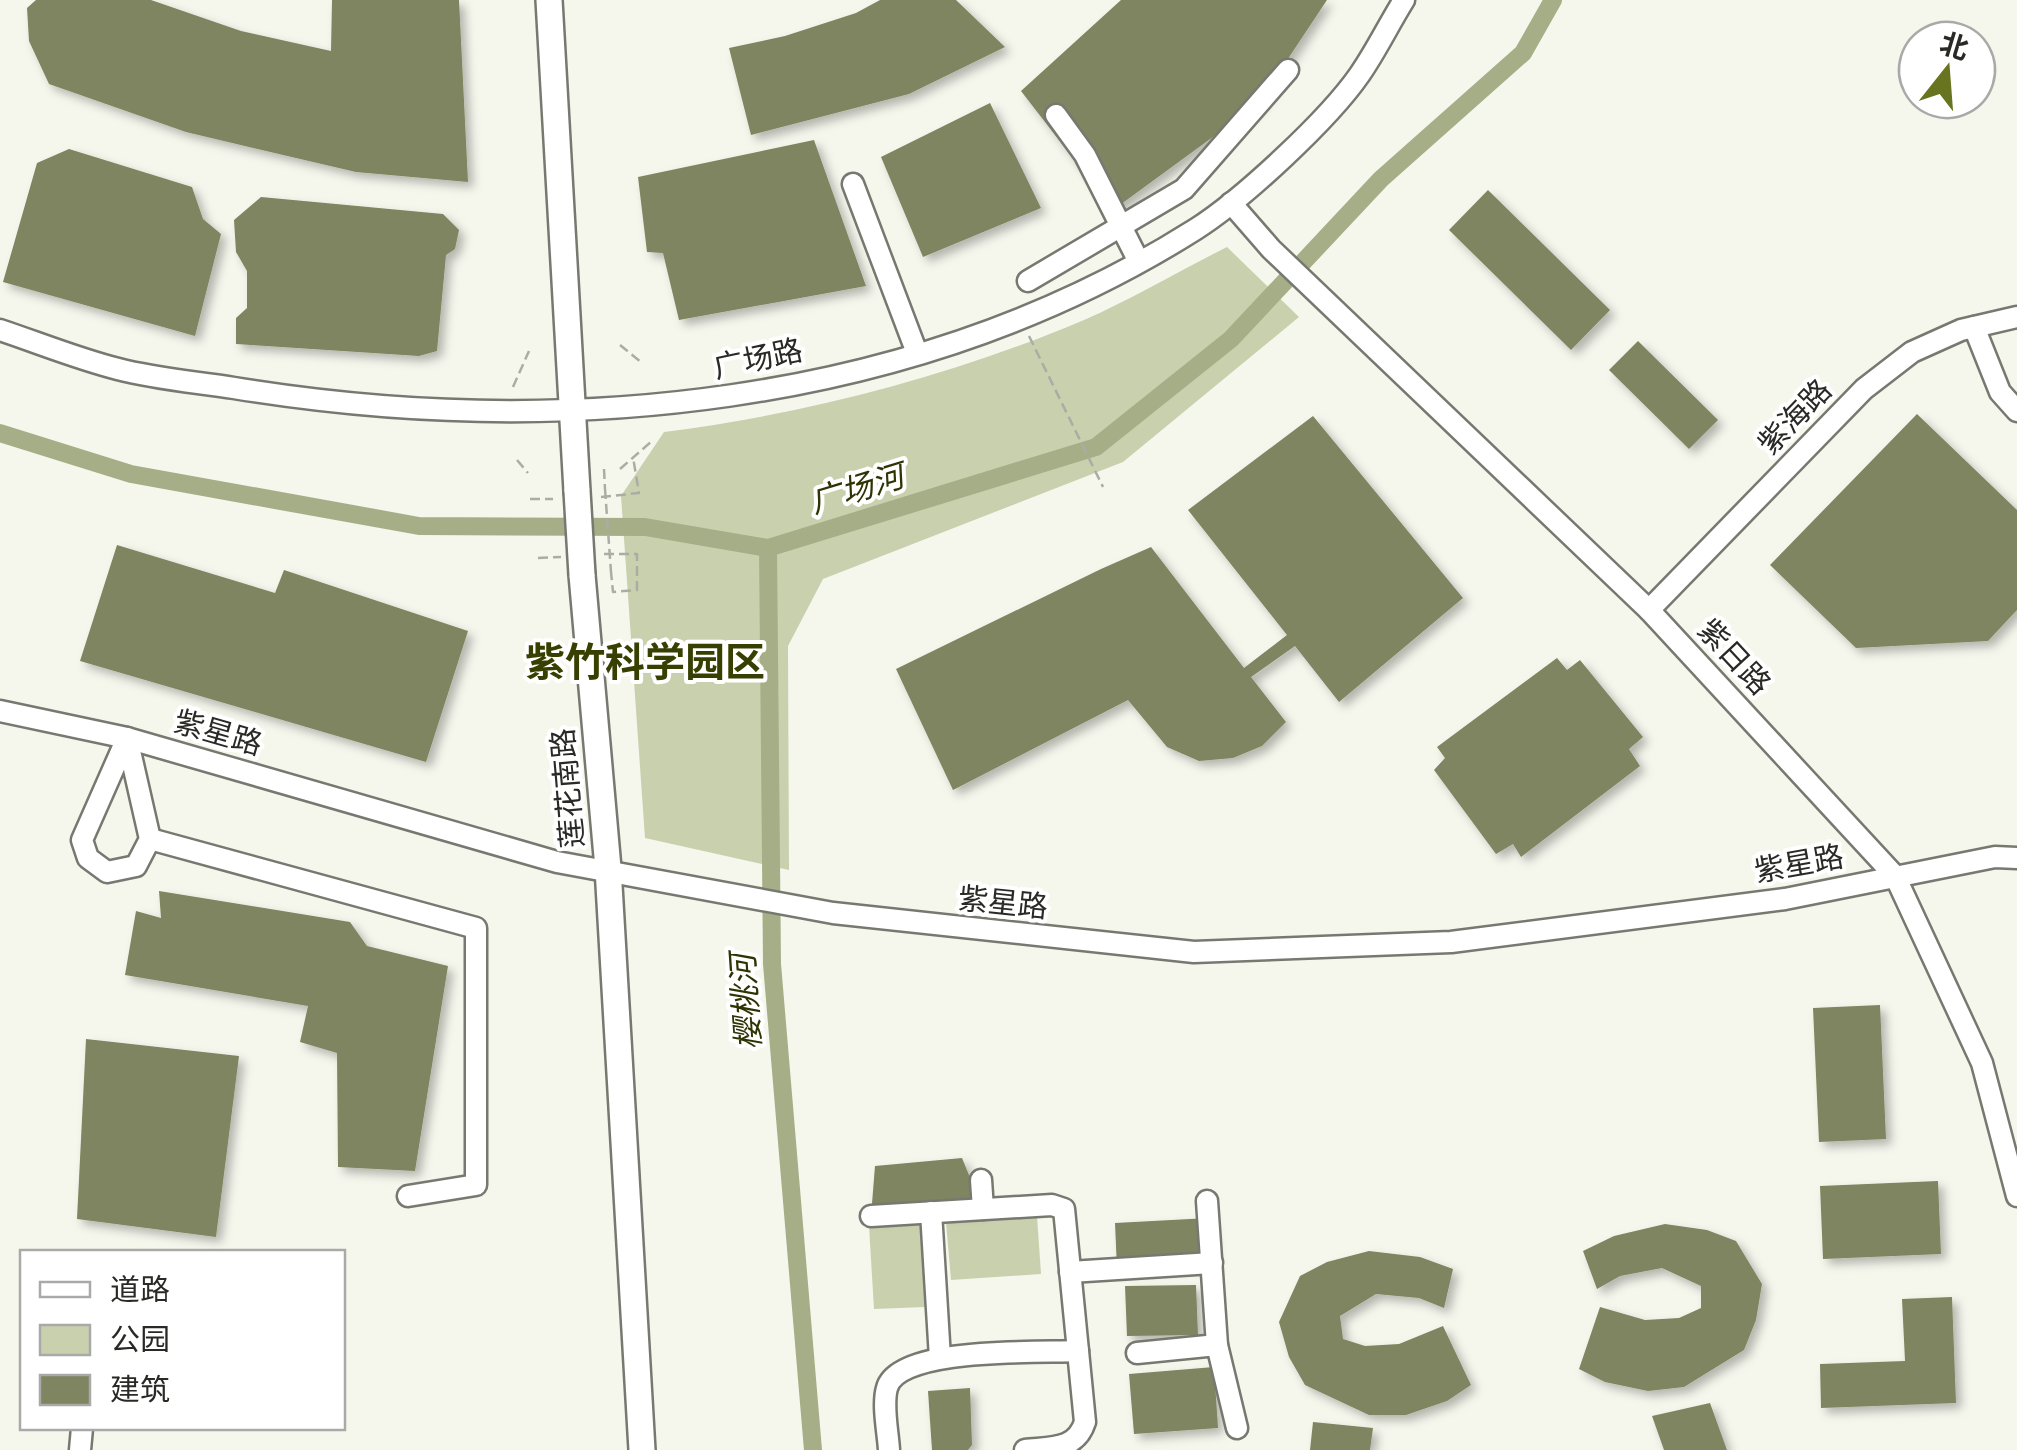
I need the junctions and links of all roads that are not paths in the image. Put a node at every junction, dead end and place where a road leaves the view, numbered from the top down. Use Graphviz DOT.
graph roads {
  1 [pos="549,0"];
  2 [pos="1404,0"];
  3 [pos="1288,70"];
  4 [pos="1056,116"];
  5 [pos="853,184"];
  6 [pos="1231,203"];
  7 [pos="1121,226"];
  8 [pos="1138,260"];
  9 [pos="1028,281"];
  10 [pos="2017,317"];
  11 [pos="1974,327"];
  12 [pos="0,330"];
  13 [pos="916,353"];
  14 [pos="574,412"];
  15 [pos="2017,412"];
  16 [pos="1649,610"];
  17 [pos="0,711"];
  18 [pos="127,738"];
  19 [pos="150,839"];
  20 [pos="2017,858"];
  21 [pos="608,868"];
  22 [pos="1896,876"];
  23 [pos="981,1180"];
  24 [pos="408,1196"];
  25 [pos="2017,1196"];
  26 [pos="1207,1201"];
  27 [pos="983,1209"];
  28 [pos="931,1212"];
  29 [pos="872,1216"];
  30 [pos="1212,1263"];
  31 [pos="1070,1272"];
  32 [pos="1217,1345"];
  33 [pos="1078,1351"];
  34 [pos="1138,1353"];
  35 [pos="940,1358"];
  36 [pos="1237,1428"];
  37 [pos="1052,1449"];
  38 [pos="642,1450"];
  39 [pos="889,1450"];
  40 [pos="1024,1450"];
  1 -- 14 [label="main road, 莲花南路"];
  2 -- 6 [label="street, 广场路"];
  3 -- 7 [label="street"];
  4 -- 7 [label="street"];
  5 -- 13 [label="street"];
  6 -- 8 [label="street, 广场路"];
  6 -- 16 [label="street, 紫日路"];
  7 -- 8 [label="street"];
  7 -- 9 [label="street"];
  8 -- 13 [label="street, 广场路"];
  10 -- 11 [label="street, 紫海路"];
  11 -- 15 [label="street"];
  11 -- 16 [label="street, 紫海路"];
  12 -- 14 [label="street, 广场路"];
  13 -- 14 [label="street, 广场路"];
  14 -- 21 [label="main road, 莲花南路, bridge"];
  16 -- 22 [label="street, 紫日路"];
  17 -- 18 [label="street, 紫星路"];
  18 -- 19 [label="street"];
  18 -- 19 [label="street"];
  18 -- 21 [label="street, 紫星路"];
  19 -- 24 [label="street"];
  20 -- 22 [label="street, 紫星路"];
  21 -- 22 [label="street, 紫星路"];
  21 -- 38 [label="main road, 莲花南路"];
  22 -- 25 [label="street, 紫日路"];
  23 -- 27 [label="street"];
  26 -- 30 [label="street"];
  27 -- 28 [label="street"];
  27 -- 31 [label="street"];
  28 -- 29 [label="street"];
  28 -- 35 [label="street"];
  30 -- 31 [label="street"];
  30 -- 32 [label="street"];
  31 -- 33 [label="street"];
  32 -- 34 [label="street"];
  32 -- 36 [label="street"];
  33 -- 35 [label="street"];
  33 -- 37 [label="street"];
  35 -- 39 [label="street"];
  37 -- 40 [label="street"];
}
